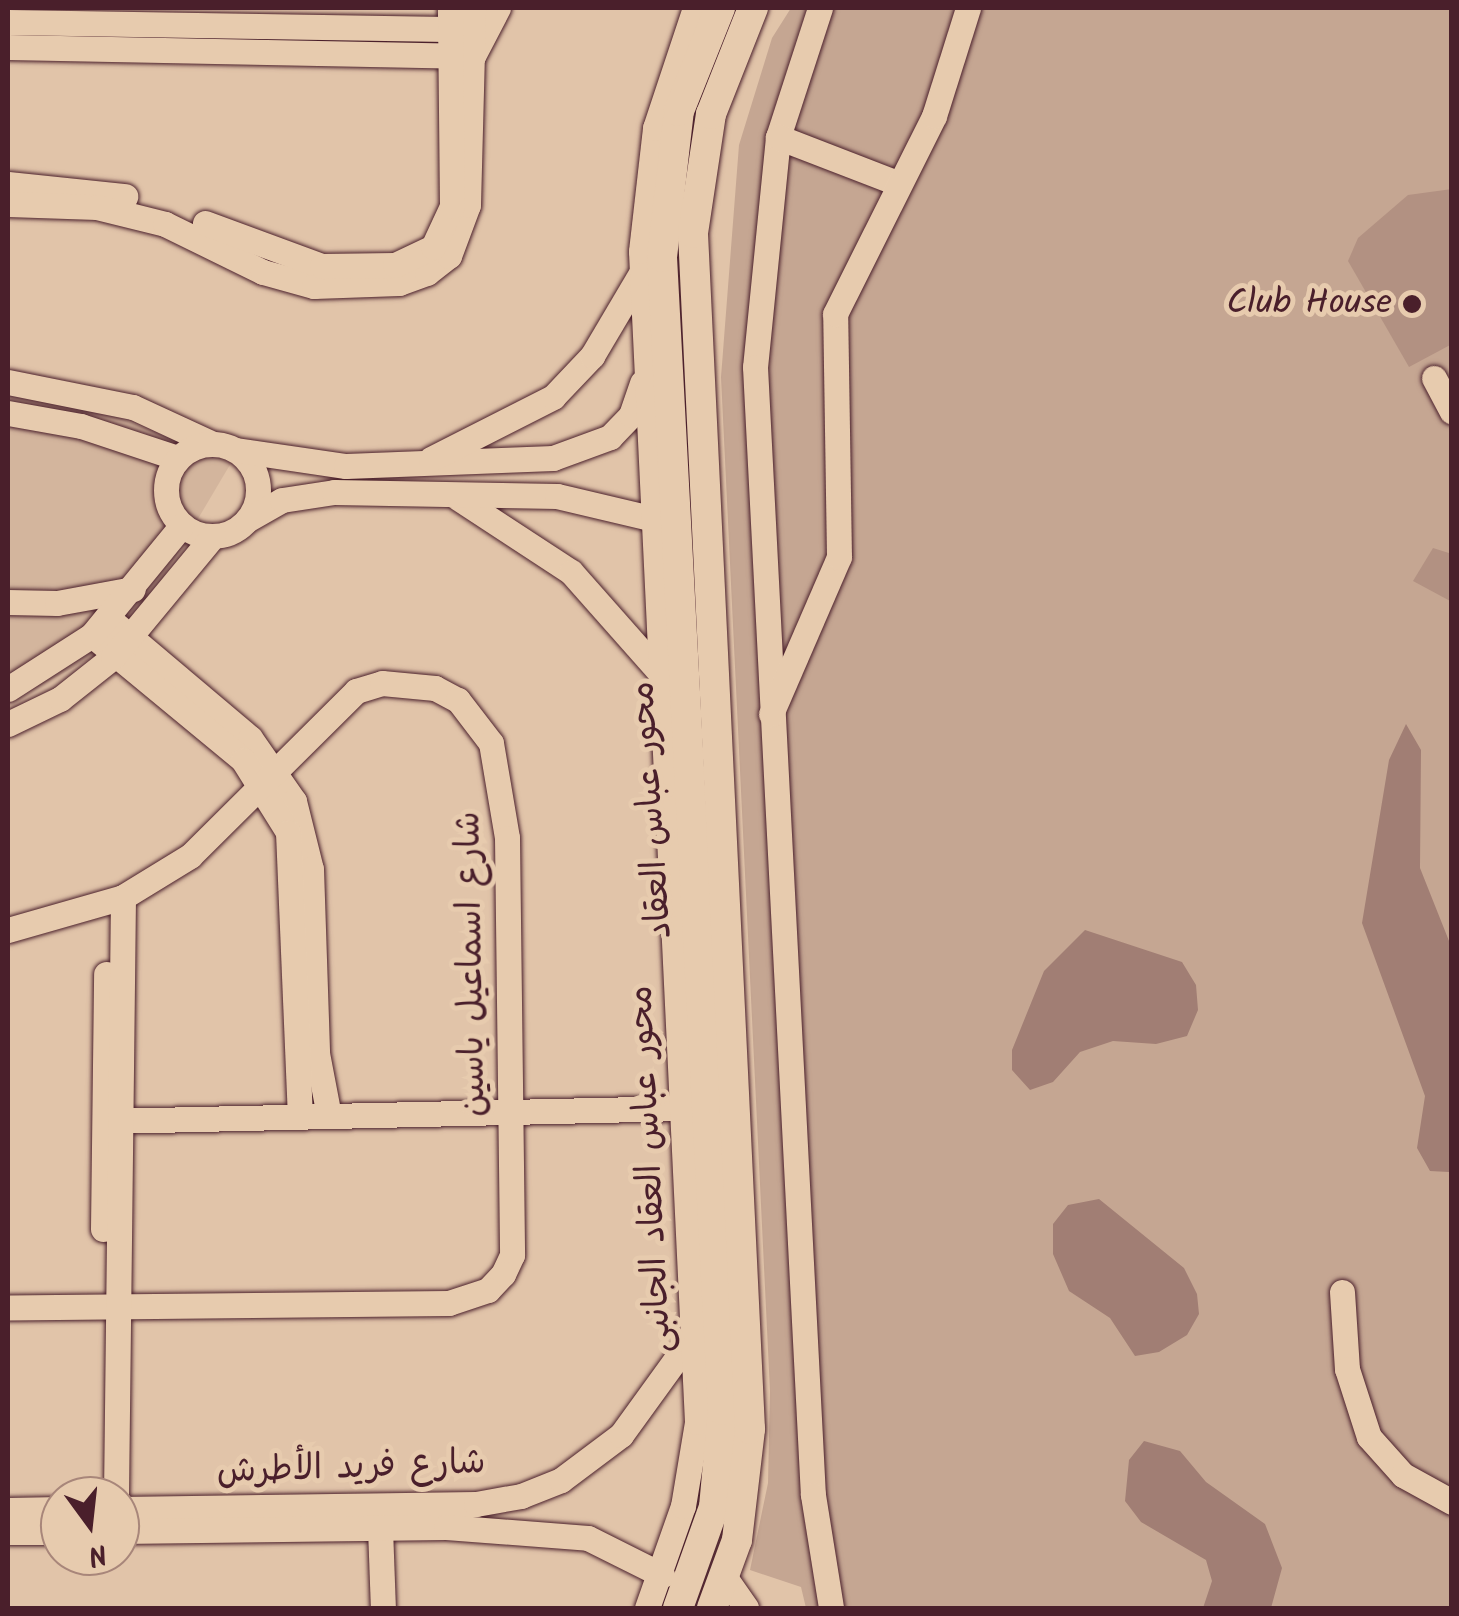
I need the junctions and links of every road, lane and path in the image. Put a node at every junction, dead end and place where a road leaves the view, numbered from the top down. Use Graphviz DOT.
graph roads {
  1 [pos="498,8"];
  2 [pos="695,8"];
  3 [pos="720,8"];
  4 [pos="753,8"];
  5 [pos="820,8"];
  6 [pos="968,8"];
  7 [pos="461,18"];
  8 [pos="13,35"];
  9 [pos="461,56"];
  10 [pos="778,137"];
  11 [pos="896,183"];
  12 [pos="8,184"];
  13 [pos="98,198"];
  14 [pos="8,204"];
  15 [pos="641,273"];
  16 [pos="656,363"];
  17 [pos="1434,378"];
  18 [pos="8,382"];
  19 [pos="1452,412"];
  20 [pos="8,414"];
  21 [pos="224,446"];
  22 [pos="178,458"];
  23 [pos="416,465"];
  24 [pos="454,496"];
  25 [pos="654,519"];
  26 [pos="248,520"];
  27 [pos="182,525"];
  28 [pos="213,536"];
  29 [pos="133,589"];
  30 [pos="667,599"];
  31 [pos="8,602"];
  32 [pos="100,626"];
  33 [pos="121,648"];
  34 [pos="662,675"];
  35 [pos="8,689"];
  36 [pos="769,718"];
  37 [pos="8,724"];
  38 [pos="271,777"];
  39 [pos="115,900"];
  40 [pos="711,917"];
  41 [pos="8,930"];
  42 [pos="714,984"];
  43 [pos="685,1108"];
  44 [pos="510,1112"];
  45 [pos="329,1116"];
  46 [pos="300,1117"];
  47 [pos="113,1121"];
  48 [pos="701,1207"];
  49 [pos="1342,1292"];
  50 [pos="111,1307"];
  51 [pos="8,1308"];
  52 [pos="694,1334"];
  53 [pos="102,1476"];
  54 [pos="115,1476"];
  55 [pos="1452,1502"];
  56 [pos="40,1509"];
  57 [pos="140,1509"];
  58 [pos="8,1510"];
  59 [pos="446,1516"];
  60 [pos="380,1528"];
  61 [pos="140,1531"];
  62 [pos="8,1532"];
  63 [pos="40,1532"];
  64 [pos="662,1575"];
  65 [pos="726,1579"];
  66 [pos="383,1608"];
  67 [pos="648,1608"];
  68 [pos="678,1608"];
  69 [pos="712,1608"];
  70 [pos="746,1608"];
  71 [pos="830,1608"];
  1 -- 9 [label="street"];
  2 -- 15 [label="street, محور عباس العقاد الجانبى"];
  3 -- 16 [label="main road, محور عباس العقاد"];
  4 -- 40 [label="main road, محور عباس العقاد"];
  5 -- 10 [label="street"];
  6 -- 11 [label="street"];
  7 -- 8 [label="street"];
  7 -- 9 [label="street"];
  8 -- 9 [label="street"];
  9 -- 13 [label="street"];
  10 -- 11 [label="street"];
  10 -- 36 [label="street"];
  11 -- 36 [label="street"];
  12 -- 13 [label="street"];
  13 -- 14 [label="street"];
  15 -- 16 [label="street, محور عباس العقاد الجانبى"];
  15 -- 23 [label="street"];
  16 -- 23 [label="street"];
  16 -- 25 [label="street, محور عباس العقاد الجانبى"];
  16 -- 30 [label="main road, محور عباس العقاد"];
  17 -- 19 [label="street"];
  18 -- 21 [label="street"];
  20 -- 22 [label="street"];
  21 -- 22 [label="street"];
  21 -- 23 [label="street"];
  21 -- 26 [label="street"];
  22 -- 27 [label="street"];
  24 -- 25 [label="street"];
  24 -- 26 [label="street"];
  24 -- 34 [label="street"];
  25 -- 30 [label="street, محور عباس العقاد الجانبى"];
  26 -- 28 [label="street"];
  27 -- 28 [label="street"];
  27 -- 29 [label="street"];
  28 -- 33 [label="street"];
  29 -- 31 [label="street"];
  29 -- 32 [label="street"];
  30 -- 34 [label="street, محور عباس العقاد الجانبى"];
  30 -- 40 [label="main road, محور عباس العقاد"];
  32 -- 33 [label="street"];
  32 -- 35 [label="street"];
  33 -- 37 [label="street"];
  33 -- 38 [label="street"];
  34 -- 43 [label="street, محور عباس العقاد الجانبى"];
  36 -- 71 [label="street"];
  38 -- 39 [label="street, شارع اسماعيل ياسين"];
  38 -- 44 [label="street, شارع اسماعيل ياسين"];
  38 -- 45 [label="street"];
  38 -- 46 [label="street"];
  39 -- 41 [label="street, شارع اسماعيل ياسين"];
  39 -- 47 [label="street"];
  40 -- 42 [label="main road, محور عباس العقاد"];
  42 -- 48 [label="main road, محور عباس العقاد"];
  42 -- 65 [label="main road, محور عباس العقاد"];
  43 -- 44 [label="street"];
  43 -- 48 [label="street, محور عباس العقاد الجانبى"];
  44 -- 45 [label="street"];
  44 -- 50 [label="street, شارع اسماعيل ياسين"];
  45 -- 46 [label="street"];
  46 -- 47 [label="street"];
  47 -- 50 [label="street"];
  48 -- 52 [label="street, محور عباس العقاد الجانبى"];
  48 -- 68 [label="main road, محور عباس العقاد"];
  49 -- 55 [label="street"];
  50 -- 51 [label="street, شارع اسماعيل ياسين"];
  50 -- 53 [label="street"];
  50 -- 54 [label="street"];
  52 -- 59 [label="street, شارع فريد الأطرش"];
  52 -- 64 [label="street, محور عباس العقاد الجانبى"];
  56 -- 58 [label="street"];
  57 -- 59 [label="street, شارع فريد الأطرش"];
  59 -- 60 [label="street, شارع فريد الأطرش"];
  59 -- 64 [label="street, شارع فريد الأطرش"];
  60 -- 61 [label="street, شارع فريد الأطرش"];
  60 -- 66 [label="street"];
  62 -- 63 [label="street"];
  64 -- 67 [label="street, محور عباس العقاد الجانبى"];
  65 -- 69 [label="main road, محور عباس العقاد"];
  65 -- 70 [label="street"];
}
